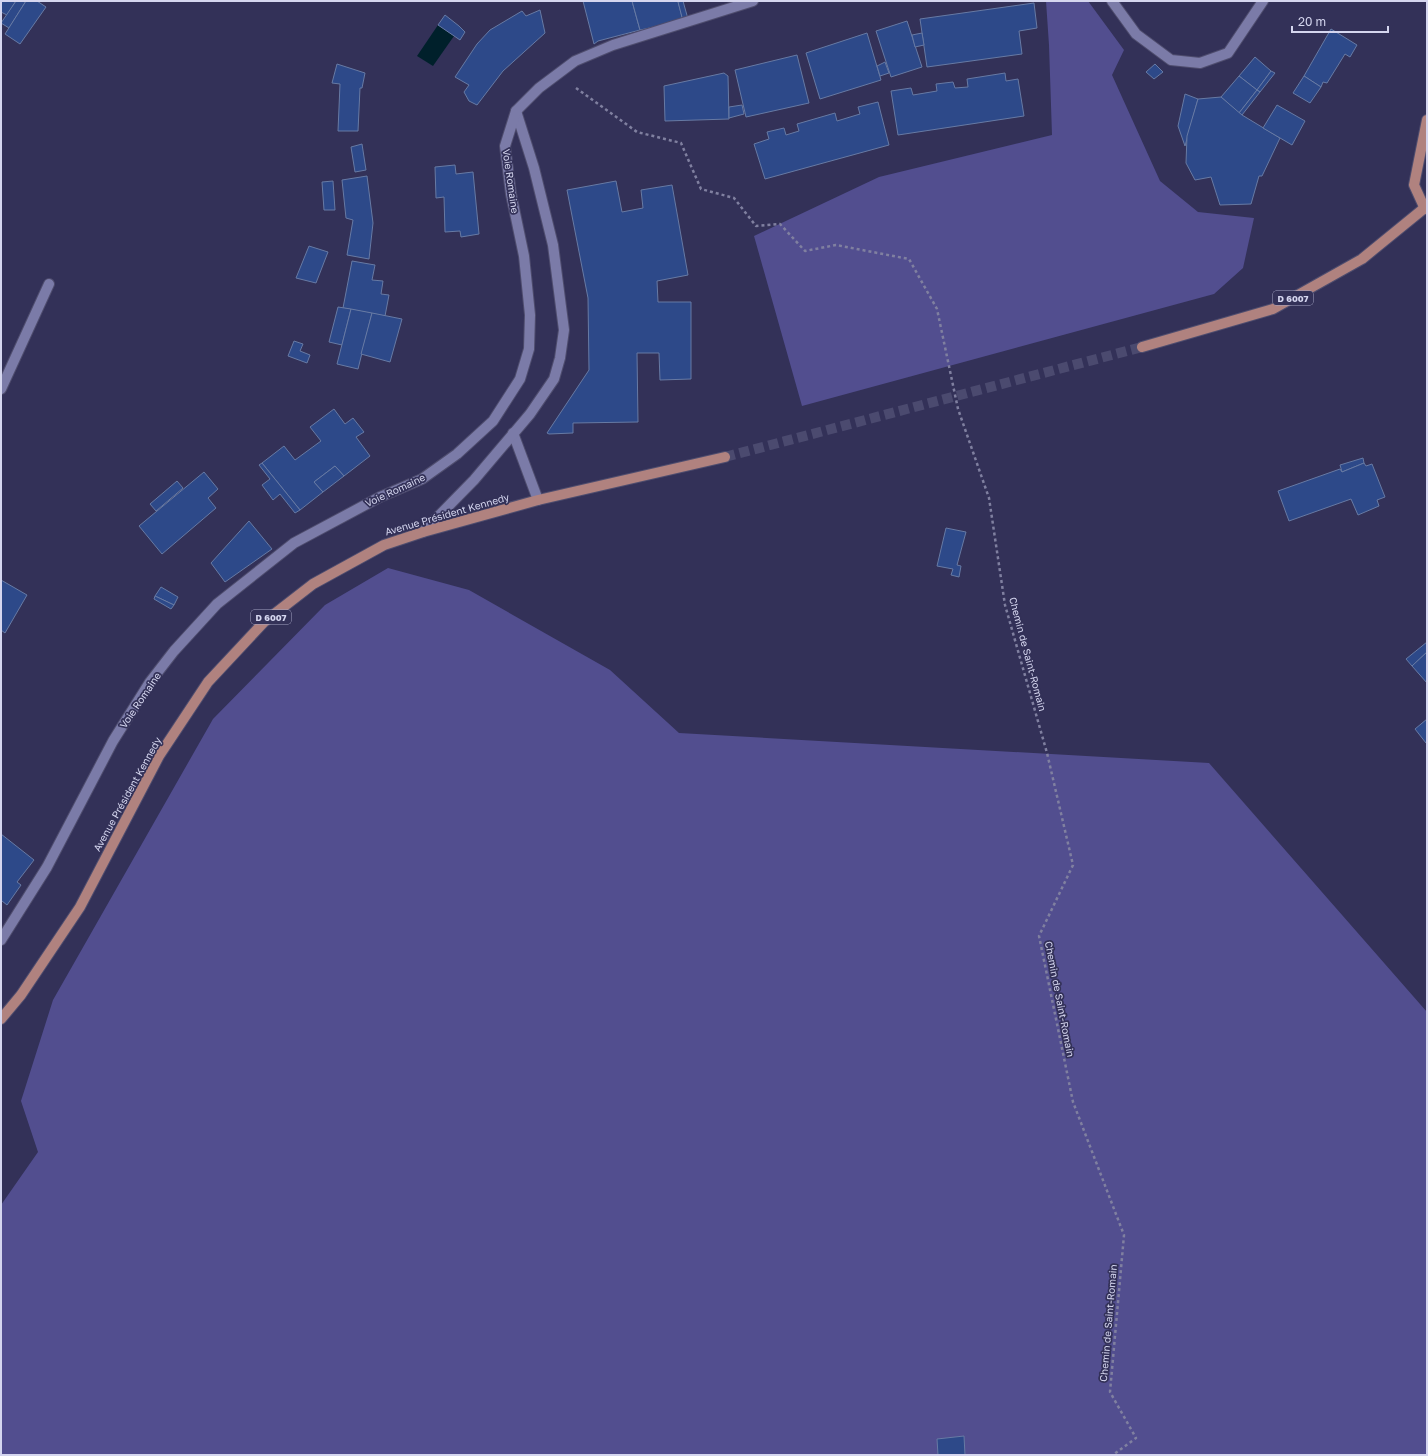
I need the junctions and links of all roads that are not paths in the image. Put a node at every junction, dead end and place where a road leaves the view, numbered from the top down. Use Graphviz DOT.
graph roads {
  1 [pos="753,1"];
  2 [pos="1112,1"];
  3 [pos="1263,1"];
  4 [pos="516,111"];
  5 [pos="1427,120"];
  6 [pos="1426,208"];
  7 [pos="49,284"];
  8 [pos="1142,347"];
  9 [pos="1,389"];
  10 [pos="513,433"];
  11 [pos="725,457"];
  12 [pos="538,500"];
  13 [pos="423,532"];
  14 [pos="1,940"];
  15 [pos="1,1019"];
  1 -- 4 [label="street, Voie Romaine"];
  2 -- 3 [label="street"];
  4 -- 10 [label="street"];
  4 -- 14 [label="street, Voie Romaine"];
  5 -- 6 [label="main road"];
  6 -- 8 [label="main road, D 6007"];
  7 -- 9 [label="street"];
  10 -- 12 [label="street"];
  10 -- 13 [label="street"];
  11 -- 12 [label="main road, Avenue Président Kennedy / D 6007"];
  12 -- 13 [label="main road, Avenue Président Kennedy / D 6007"];
  13 -- 15 [label="main road, Avenue Président Kennedy / D 6007"];
}
